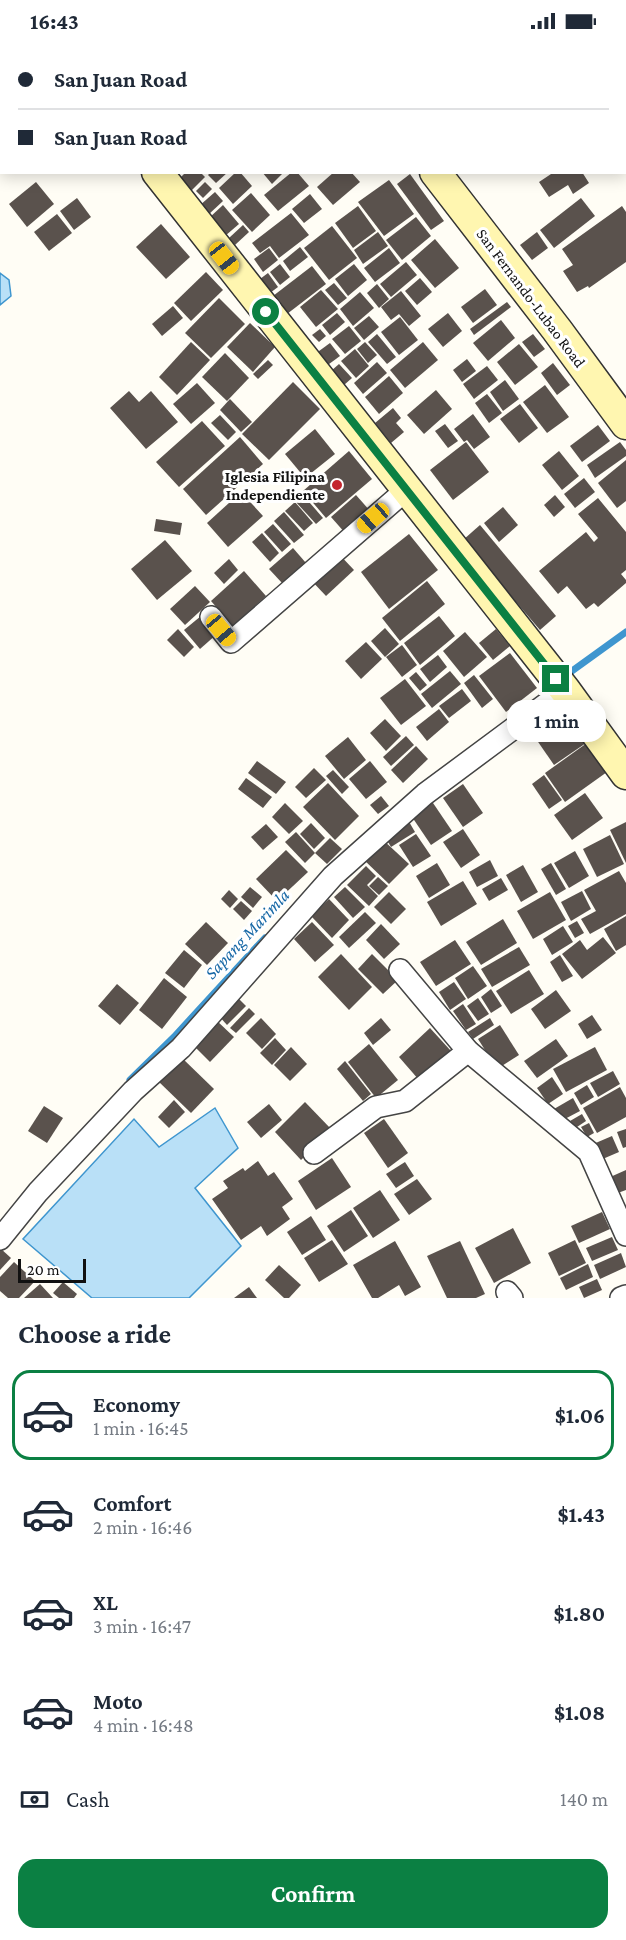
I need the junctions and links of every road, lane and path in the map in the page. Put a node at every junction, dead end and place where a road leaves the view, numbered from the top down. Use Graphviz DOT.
graph roads {
  1 [pos="160,174"];
  2 [pos="437,174"];
  3 [pos="626,424"];
  4 [pos="406,490"];
  5 [pos="211,617"];
  6 [pos="565,690"];
  7 [pos="626,774"];
  8 [pos="400,970"];
  9 [pos="468,1052"];
  10 [pos="314,1153"];
  11 [pos="626,1235"];
  12 [pos="0,1239"];
  13 [pos="626,1296"];
  14 [pos="621,1298"];
  1 -- 4 [label="street"];
  2 -- 3 [label="street, San Fernando-Lubao Road"];
  4 -- 5 [label="street"];
  4 -- 6 [label="street"];
  6 -- 7 [label="street"];
  6 -- 12 [label="street"];
  8 -- 9 [label="street"];
  9 -- 10 [label="street"];
  9 -- 11 [label="street"];
  13 -- 14 [label="street"];
}
